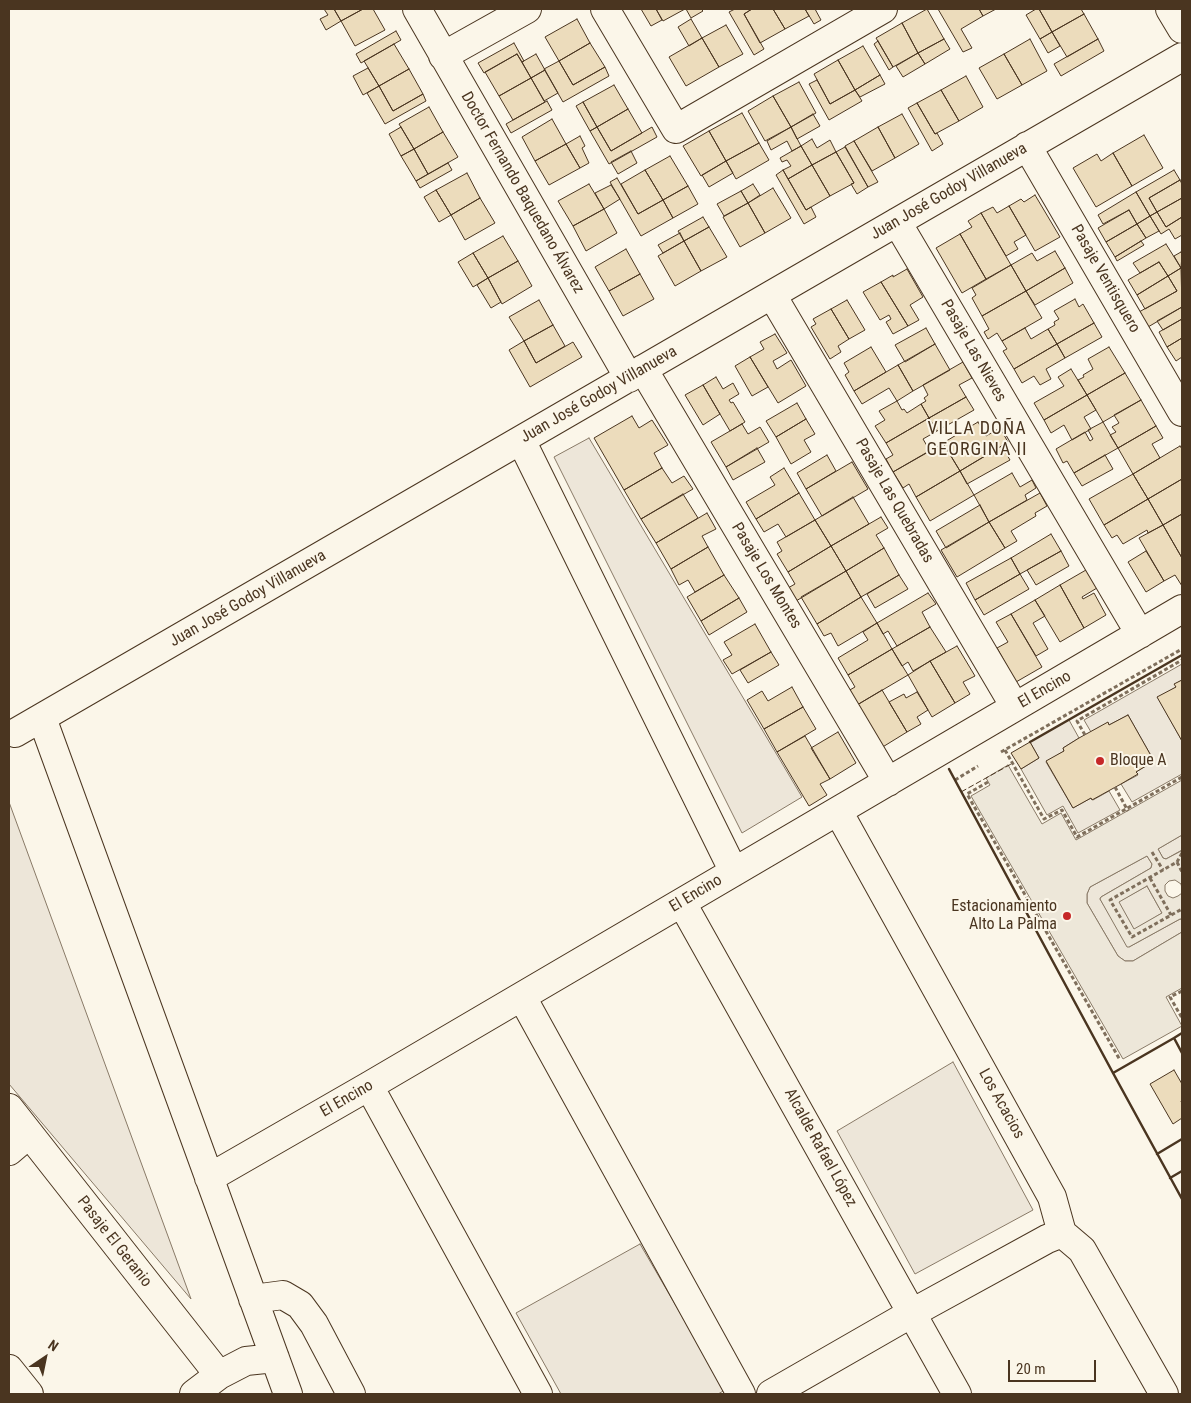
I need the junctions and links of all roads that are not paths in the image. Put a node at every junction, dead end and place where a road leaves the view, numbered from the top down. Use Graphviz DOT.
graph roads {
  1 [pos="416,9"];
  2 [pos="527,9"];
  3 [pos="605,9"];
  4 [pos="883,9"];
  5 [pos="1170,9"];
  6 [pos="1182,29"];
  7 [pos="443,56"];
  8 [pos="1182,57"];
  9 [pos="1027,146"];
  10 [pos="897,222"];
  11 [pos="772,294"];
  12 [pos="636,374"];
  13 [pos="1182,412"];
  14 [pos="522,440"];
  15 [pos="1182,609"];
  16 [pos="1140,634"];
  17 [pos="1015,707"];
  18 [pos="42,718"];
  19 [pos="14,734"];
  20 [pos="888,782"];
  21 [pos="838,811"];
  22 [pos="734,872"];
  23 [pos="682,902"];
  24 [pos="522,997"];
  25 [pos="369,1086"];
  26 [pos="9,1108"];
  27 [pos="19,1142"];
  28 [pos="209,1178"];
  29 [pos="1062,1233"];
  30 [pos="253,1298"];
  31 [pos="912,1313"];
  32 [pos="275,1358"];
  33 [pos="9,1369"];
  34 [pos="219,1375"];
  35 [pos="29,1394"];
  36 [pos="194,1394"];
  37 [pos="288,1394"];
  38 [pos="351,1394"];
  39 [pos="538,1394"];
  40 [pos="741,1394"];
  41 [pos="771,1394"];
  42 [pos="958,1394"];
  43 [pos="1164,1394"];
  1 -- 7 [label="street, Doctor Fernando Baquedano Álvarez"];
  2 -- 7 [label="street"];
  3 -- 4 [label="street"];
  5 -- 6 [label="street"];
  7 -- 12 [label="street, Doctor Fernando Baquedano Álvarez"];
  8 -- 9 [label="street, Juan José Godoy Villanueva"];
  9 -- 10 [label="street, Juan José Godoy Villanueva"];
  9 -- 13 [label="street, Pasaje Ventisquero"];
  10 -- 11 [label="street, Juan José Godoy Villanueva"];
  10 -- 16 [label="street, Pasaje Las Nieves"];
  11 -- 12 [label="street, Juan José Godoy Villanueva"];
  11 -- 17 [label="street, Pasaje Las Quebradas"];
  12 -- 14 [label="street, Juan José Godoy Villanueva"];
  12 -- 20 [label="street, Pasaje Los Montes"];
  14 -- 18 [label="street, Juan José Godoy Villanueva"];
  14 -- 22 [label="street"];
  15 -- 16 [label="street, El Encino"];
  16 -- 17 [label="street, El Encino"];
  17 -- 20 [label="street, El Encino"];
  18 -- 19 [label="street, Juan José Godoy Villanueva"];
  18 -- 28 [label="street"];
  20 -- 21 [label="street, El Encino"];
  21 -- 22 [label="street, El Encino"];
  21 -- 29 [label="street, Los Acacios"];
  22 -- 23 [label="street, El Encino"];
  23 -- 24 [label="street, El Encino"];
  23 -- 31 [label="street, Alcalde Rafael López"];
  24 -- 25 [label="street, El Encino"];
  24 -- 40 [label="street"];
  25 -- 28 [label="street, El Encino"];
  25 -- 39 [label="street"];
  26 -- 27 [label="street, Pasaje El Geranio"];
  27 -- 34 [label="street, Pasaje El Geranio"];
  28 -- 30 [label="street"];
  29 -- 31 [label="street"];
  29 -- 43 [label="street"];
  30 -- 32 [label="street"];
  30 -- 38 [label="street"];
  31 -- 41 [label="street"];
  31 -- 42 [label="street, Alcalde Rafael López"];
  32 -- 34 [label="street"];
  32 -- 37 [label="street"];
  33 -- 35 [label="street"];
  34 -- 36 [label="street"];
}
